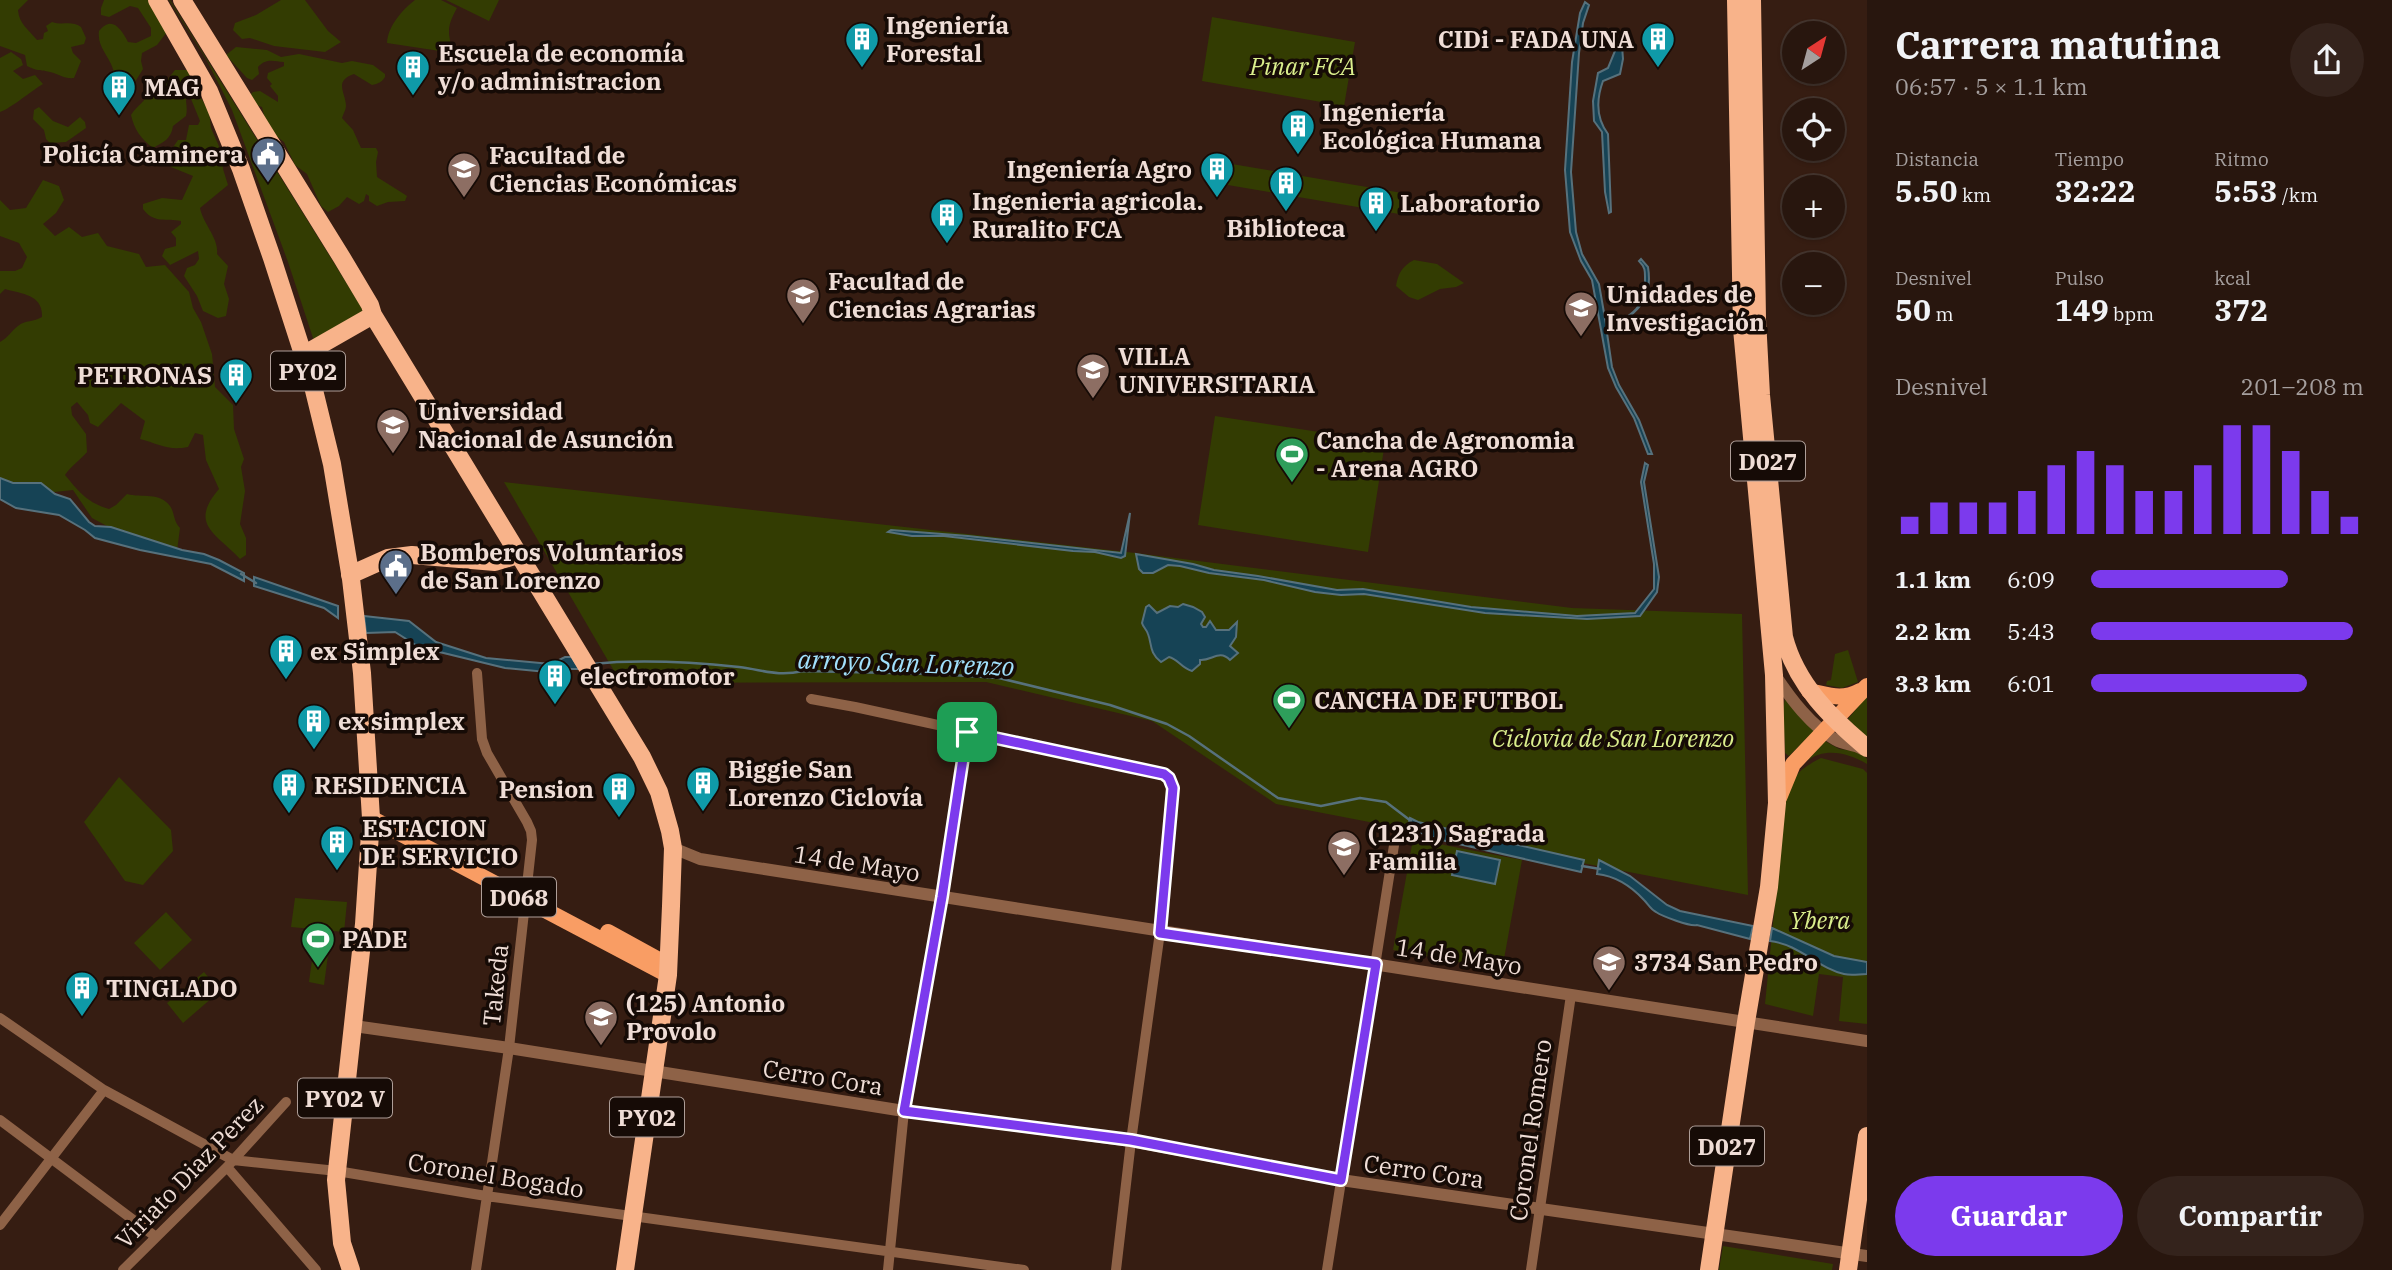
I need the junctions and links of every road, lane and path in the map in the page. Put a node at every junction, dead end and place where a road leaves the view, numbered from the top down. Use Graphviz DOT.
graph roads {
  1 [pos="157,0"];
  2 [pos="182,0"];
  3 [pos="1736,0"];
  4 [pos="1752,0"];
  5 [pos="373,315"];
  6 [pos="303,355"];
  7 [pos="518,555"];
  8 [pos="351,577"];
  9 [pos="477,673"];
  10 [pos="1774,675"];
  11 [pos="1866,687"];
  12 [pos="1809,691"];
  13 [pos="811,699"];
  14 [pos="1830,725"];
  15 [pos="967,732"];
  16 [pos="1867,750"];
  17 [pos="1777,803"];
  18 [pos="371,818"];
  19 [pos="1395,839"];
  20 [pos="673,848"];
  21 [pos="526,894"];
  22 [pos="942,897"];
  23 [pos="1160,933"];
  24 [pos="1376,964"];
  25 [pos="668,970"];
  26 [pos="1571,995"];
  27 [pos="0,1018"];
  28 [pos="1746,1021"];
  29 [pos="354,1026"];
  30 [pos="1867,1041"];
  31 [pos="509,1048"];
  32 [pos="653,1072"];
  33 [pos="104,1090"];
  34 [pos="286,1102"];
  35 [pos="904,1111"];
  36 [pos="0,1120"];
  37 [pos="1867,1136"];
  38 [pos="1131,1140"];
  39 [pos="51,1158"];
  40 [pos="230,1163"];
  41 [pos="337,1171"];
  42 [pos="1341,1180"];
  43 [pos="486,1196"];
  44 [pos="1541,1209"];
  45 [pos="632,1216"];
  46 [pos="0,1225"];
  47 [pos="1714,1235"];
  48 [pos="156,1237"];
  49 [pos="891,1251"];
  50 [pos="1855,1260"];
  51 [pos="130,1268"];
  52 [pos="316,1270"];
  53 [pos="351,1270"];
  54 [pos="476,1270"];
  55 [pos="625,1270"];
  56 [pos="888,1270"];
  57 [pos="1024,1270"];
  58 [pos="1116,1270"];
  59 [pos="1327,1270"];
  60 [pos="1531,1270"];
  61 [pos="1709,1270"];
  1 -- 6 [label="highway, PY02"];
  2 -- 5 [label="highway, PY02"];
  3 -- 10 [label="highway, D027"];
  4 -- 12 [label="highway, D027"];
  5 -- 6 [label="highway"];
  5 -- 7 [label="highway, PY02"];
  6 -- 8 [label="highway, PY02"];
  7 -- 8 [label="highway"];
  7 -- 20 [label="highway, PY02"];
  8 -- 18 [label="highway, PY02 V"];
  9 -- 21 [label="street, Takeda"];
  10 -- 14 [label="street"];
  10 -- 17 [label="highway, D027"];
  11 -- 12 [label="main road"];
  11 -- 14 [label="main road"];
  12 -- 14 [label="highway, D027"];
  13 -- 15 [label="street"];
  14 -- 16 [label="highway, D027"];
  14 -- 17 [label="main road"];
  15 -- 22 [label="street"];
  15 -- 23 [label="street"];
  17 -- 28 [label="highway, D027"];
  18 -- 21 [label="main road, D068"];
  18 -- 29 [label="highway, PY02 V"];
  19 -- 24 [label="street"];
  20 -- 22 [label="street, 14 de Mayo"];
  20 -- 25 [label="highway, PY02"];
  21 -- 25 [label="main road, D068"];
  21 -- 31 [label="street, Takeda"];
  22 -- 23 [label="street, 14 de Mayo"];
  22 -- 35 [label="street"];
  23 -- 24 [label="street, 14 de Mayo"];
  23 -- 38 [label="street"];
  24 -- 26 [label="street, 14 de Mayo"];
  24 -- 42 [label="street"];
  25 -- 32 [label="highway, PY02"];
  26 -- 28 [label="street, 14 de Mayo"];
  26 -- 44 [label="street, Coronel Romero"];
  27 -- 33 [label="street, Coronel Bogado"];
  28 -- 30 [label="street, 14 de Mayo"];
  28 -- 47 [label="highway, D027"];
  29 -- 31 [label="street, Cerro Cora"];
  29 -- 41 [label="highway, PY02 V"];
  31 -- 32 [label="street, Cerro Cora"];
  31 -- 43 [label="street, Takeda"];
  32 -- 35 [label="street, Cerro Cora"];
  32 -- 45 [label="highway, PY02"];
  33 -- 39 [label="street"];
  33 -- 40 [label="street, Coronel Bogado"];
  34 -- 40 [label="street, Viriato Diaz Perez"];
  35 -- 38 [label="street, Cerro Cora"];
  35 -- 49 [label="street"];
  36 -- 39 [label="street"];
  37 -- 50 [label="highway"];
  38 -- 42 [label="street, Cerro Cora"];
  38 -- 58 [label="street"];
  39 -- 46 [label="street"];
  39 -- 48 [label="street"];
  40 -- 41 [label="street, Coronel Bogado"];
  40 -- 48 [label="street, Viriato Diaz Perez"];
  40 -- 52 [label="street"];
  41 -- 43 [label="street, Coronel Bogado"];
  41 -- 53 [label="highway, PY02 V"];
  42 -- 44 [label="street, Cerro Cora"];
  42 -- 59 [label="street"];
  43 -- 45 [label="street, Coronel Bogado"];
  43 -- 54 [label="street, Takeda"];
  44 -- 47 [label="street, Cerro Cora"];
  44 -- 60 [label="street, Coronel Romero"];
  45 -- 49 [label="street, Coronel Bogado"];
  45 -- 55 [label="highway, PY02"];
  47 -- 50 [label="street, Cerro Cora"];
  47 -- 61 [label="highway, D027"];
  48 -- 51 [label="street, Viriato Diaz Perez"];
  49 -- 56 [label="street"];
  49 -- 57 [label="street, Coronel Bogado"];
}
